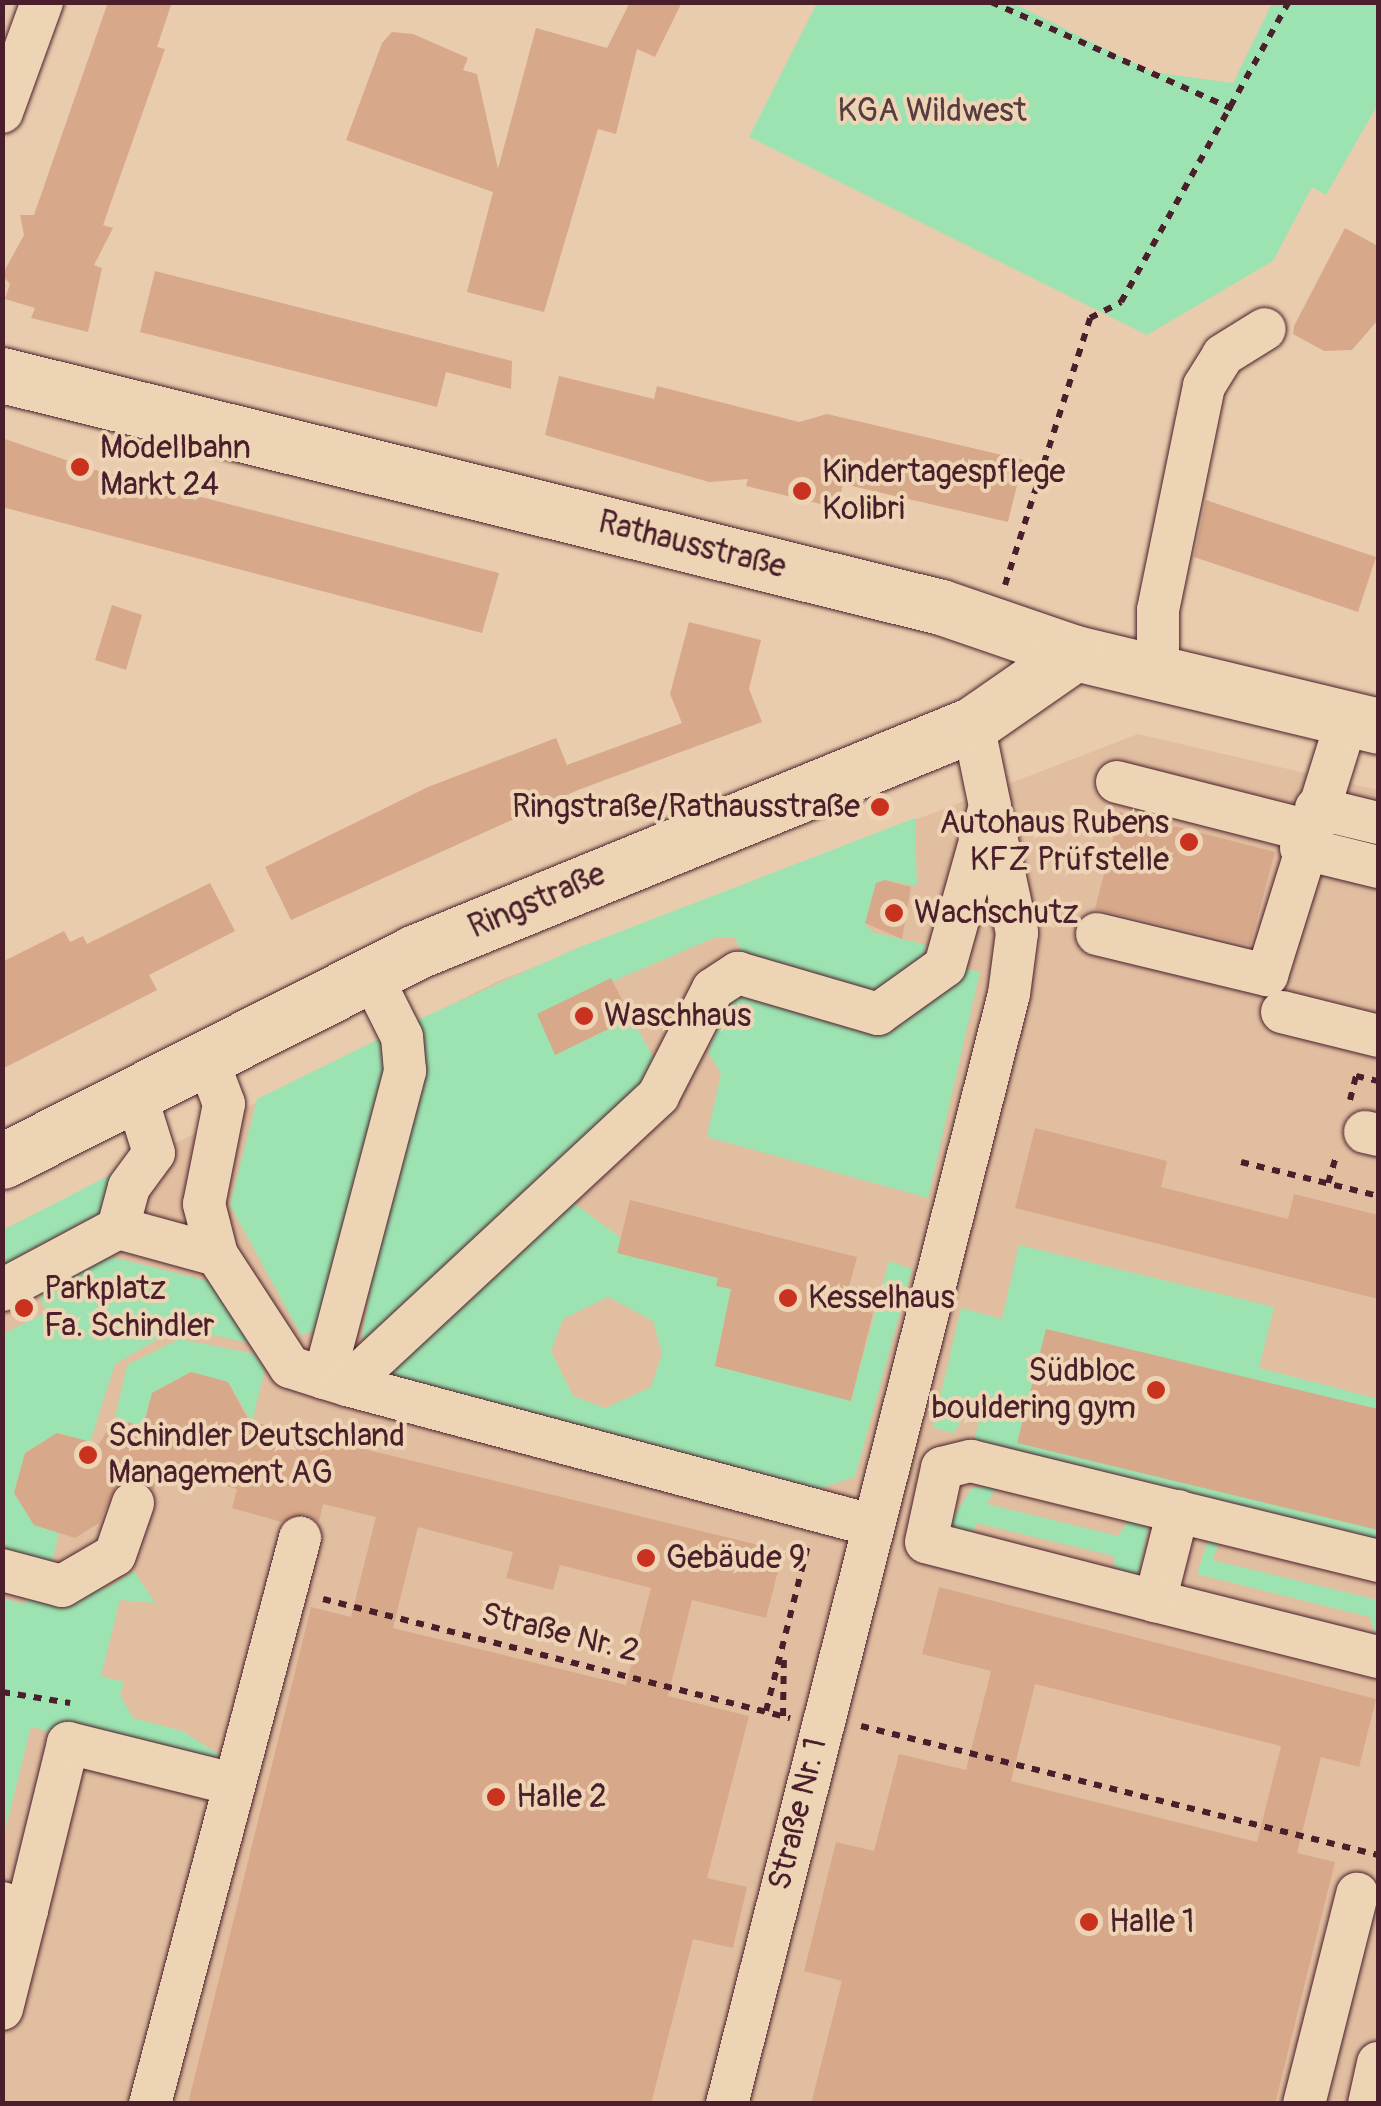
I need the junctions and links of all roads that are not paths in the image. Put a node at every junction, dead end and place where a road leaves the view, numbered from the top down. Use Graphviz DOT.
graph roads {
  1 [pos="42,2"];
  2 [pos="2,112"];
  3 [pos="1264,329"];
  4 [pos="2,374"];
  5 [pos="1075,652"];
  6 [pos="1158,673"];
  7 [pos="1363,722"];
  8 [pos="973,724"];
  9 [pos="1117,782"];
  10 [pos="990,806"];
  11 [pos="1378,823"];
  12 [pos="1308,829"];
  13 [pos="1378,867"];
  14 [pos="1097,934"];
  15 [pos="370,973"];
  16 [pos="1282,1012"];
  17 [pos="1378,1036"];
  18 [pos="206,1056"];
  19 [pos="135,1092"];
  20 [pos="2,1161"];
  21 [pos="118,1228"];
  22 [pos="217,1254"];
  23 [pos="2,1290"];
  24 [pos="335,1381"];
  25 [pos="133,1503"];
  26 [pos="1178,1511"];
  27 [pos="871,1525"];
  28 [pos="300,1538"];
  29 [pos="1378,1561"];
  30 [pos="2,1570"];
  31 [pos="1155,1601"];
  32 [pos="1378,1657"];
  33 [pos="229,1783"];
  34 [pos="1358,1894"];
  35 [pos="15,1906"];
  36 [pos="2,2010"];
  37 [pos="1378,2063"];
  38 [pos="150,2104"];
  39 [pos="727,2104"];
  40 [pos="1304,2104"];
  41 [pos="1368,2104"];
  1 -- 2 [label="street"];
  3 -- 6 [label="street"];
  4 -- 5 [label="main road, Rathausstraße"];
  5 -- 6 [label="main road, Rathausstraße"];
  5 -- 8 [label="main road, Ringstraße"];
  6 -- 7 [label="main road, Rathausstraße"];
  7 -- 12 [label="street"];
  8 -- 10 [label="street, Straße Nr. 1"];
  8 -- 15 [label="main road, Ringstraße"];
  9 -- 12 [label="street"];
  10 -- 24 [label="street"];
  10 -- 27 [label="street, Straße Nr. 1"];
  11 -- 12 [label="street"];
  12 -- 13 [label="street"];
  12 -- 14 [label="street"];
  15 -- 18 [label="main road, Ringstraße"];
  15 -- 24 [label="street"];
  16 -- 17 [label="street"];
  18 -- 19 [label="main road, Ringstraße"];
  18 -- 22 [label="street"];
  19 -- 20 [label="main road, Ringstraße"];
  19 -- 21 [label="street"];
  21 -- 22 [label="street"];
  21 -- 23 [label="street"];
  22 -- 24 [label="street"];
  24 -- 27 [label="street"];
  25 -- 30 [label="street"];
  26 -- 29 [label="street"];
  26 -- 31 [label="street"];
  26 -- 31 [label="street"];
  27 -- 39 [label="street, Straße Nr. 1"];
  28 -- 33 [label="street"];
  31 -- 32 [label="street"];
  33 -- 35 [label="street"];
  33 -- 38 [label="street"];
  34 -- 40 [label="street"];
  35 -- 36 [label="street"];
  37 -- 41 [label="street"];
}
